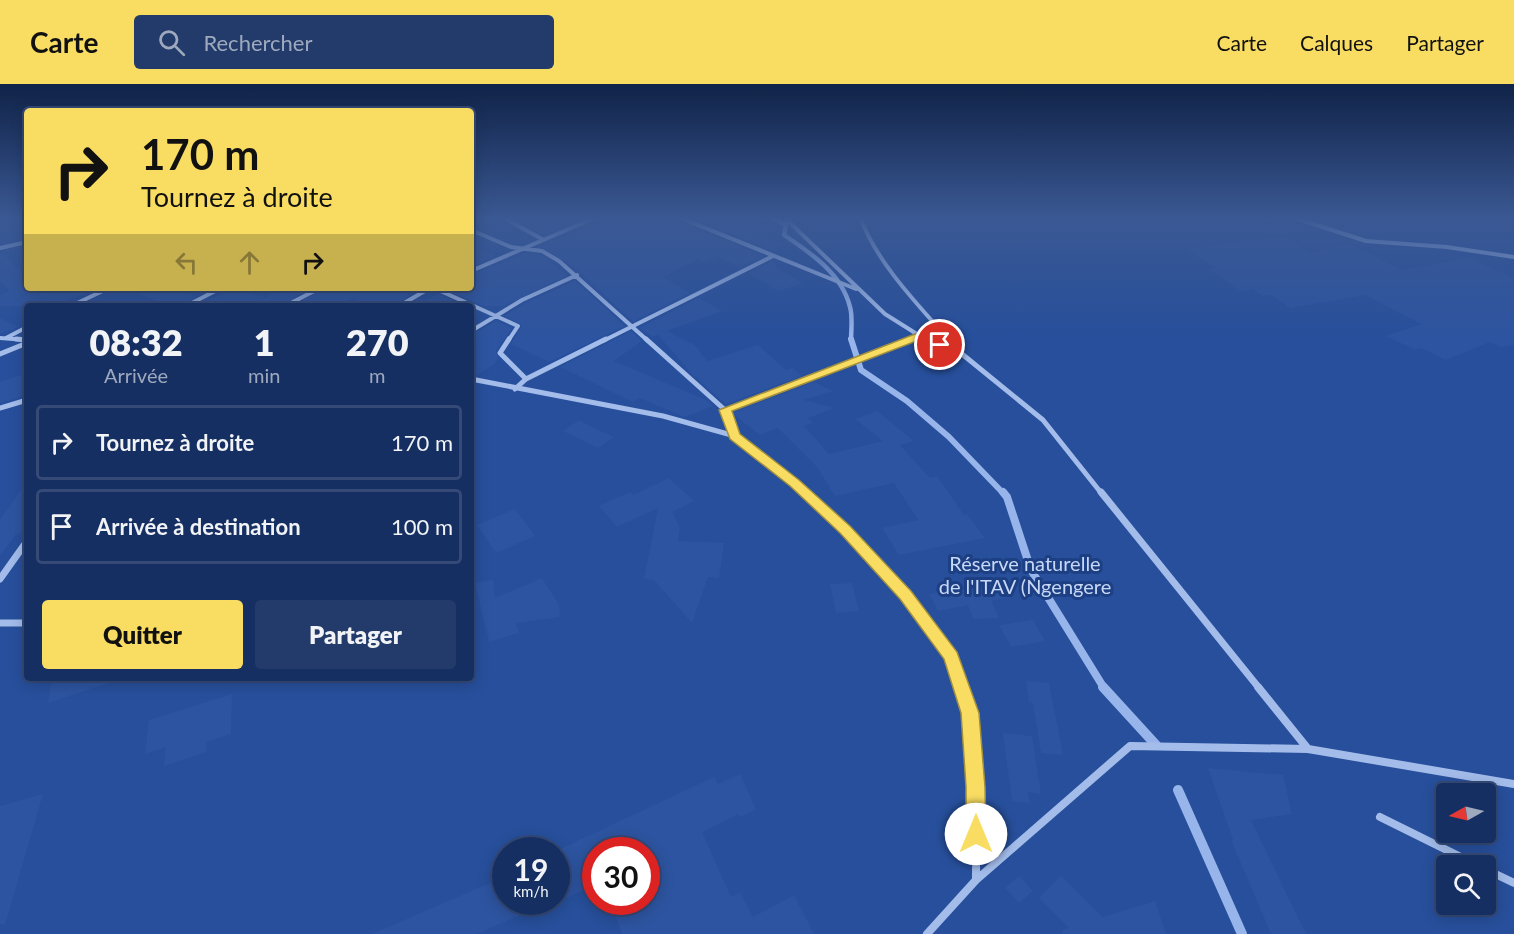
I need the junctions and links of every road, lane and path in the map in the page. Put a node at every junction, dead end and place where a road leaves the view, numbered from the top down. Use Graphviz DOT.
graph roads {
  1 [pos="502,259"];
  2 [pos="554,259"];
  3 [pos="768,259"];
  4 [pos="780,259"];
  5 [pos="827,259"];
  6 [pos="884,259"];
  7 [pos="474,270"];
  8 [pos="577,275"];
  9 [pos="860,290"];
  10 [pos="103,291"];
  11 [pos="215,291"];
  12 [pos="314,291"];
  13 [pos="426,291"];
  14 [pos="439,291"];
  15 [pos="77,303"];
  16 [pos="192,303"];
  17 [pos="291,303"];
  18 [pos="404,303"];
  19 [pos="469,303"];
  20 [pos="474,305"];
  21 [pos="496,314"];
  22 [pos="631,327"];
  23 [pos="24,328"];
  24 [pos="474,329"];
  25 [pos="919,336"];
  26 [pos="2,338"];
  27 [pos="24,341"];
  28 [pos="24,342"];
  29 [pos="0,354"];
  30 [pos="962,354"];
  31 [pos="526,379"];
  32 [pos="474,380"];
  33 [pos="514,389"];
  34 [pos="24,401"];
  35 [pos="0,408"];
  36 [pos="725,410"];
  37 [pos="735,436"];
  38 [pos="24,545"];
  39 [pos="0,579"];
  40 [pos="24,622"];
  41 [pos="0,623"];
  42 [pos="1308,749"];
  43 [pos="1514,784"];
  44 [pos="1380,817"];
  45 [pos="1457,855"];
  46 [pos="1496,874"];
  47 [pos="976,880"];
  48 [pos="1514,883"];
  49 [pos="927,934"];
  1 -- 7 [label="street"];
  2 -- 8 [label="street"];
  3 -- 22 [label="street"];
  4 -- 9 [label="street"];
  5 -- 9 [label="street"];
  6 -- 30 [label="street"];
  8 -- 21 [label="street"];
  8 -- 22 [label="street"];
  9 -- 25 [label="street"];
  10 -- 15 [label="street"];
  11 -- 16 [label="street"];
  12 -- 17 [label="street"];
  13 -- 18 [label="street"];
  14 -- 19 [label="street"];
  20 -- 21 [label="street"];
  21 -- 24 [label="street"];
  21 -- 31 [label="street"];
  22 -- 31 [label="street"];
  22 -- 36 [label="street"];
  23 -- 26 [label="street"];
  25 -- 30 [label="street"];
  25 -- 36 [label="street"];
  26 -- 27 [label="street"];
  28 -- 29 [label="street"];
  30 -- 42 [label="street"];
  31 -- 33 [label="street"];
  32 -- 33 [label="street"];
  33 -- 37 [label="street"];
  34 -- 35 [label="street"];
  36 -- 37 [label="street"];
  37 -- 47 [label="street"];
  38 -- 39 [label="street"];
  40 -- 41 [label="street"];
  42 -- 43 [label="street"];
  42 -- 47 [label="street"];
  44 -- 45 [label="street"];
  46 -- 48 [label="street"];
  47 -- 49 [label="street"];
}
